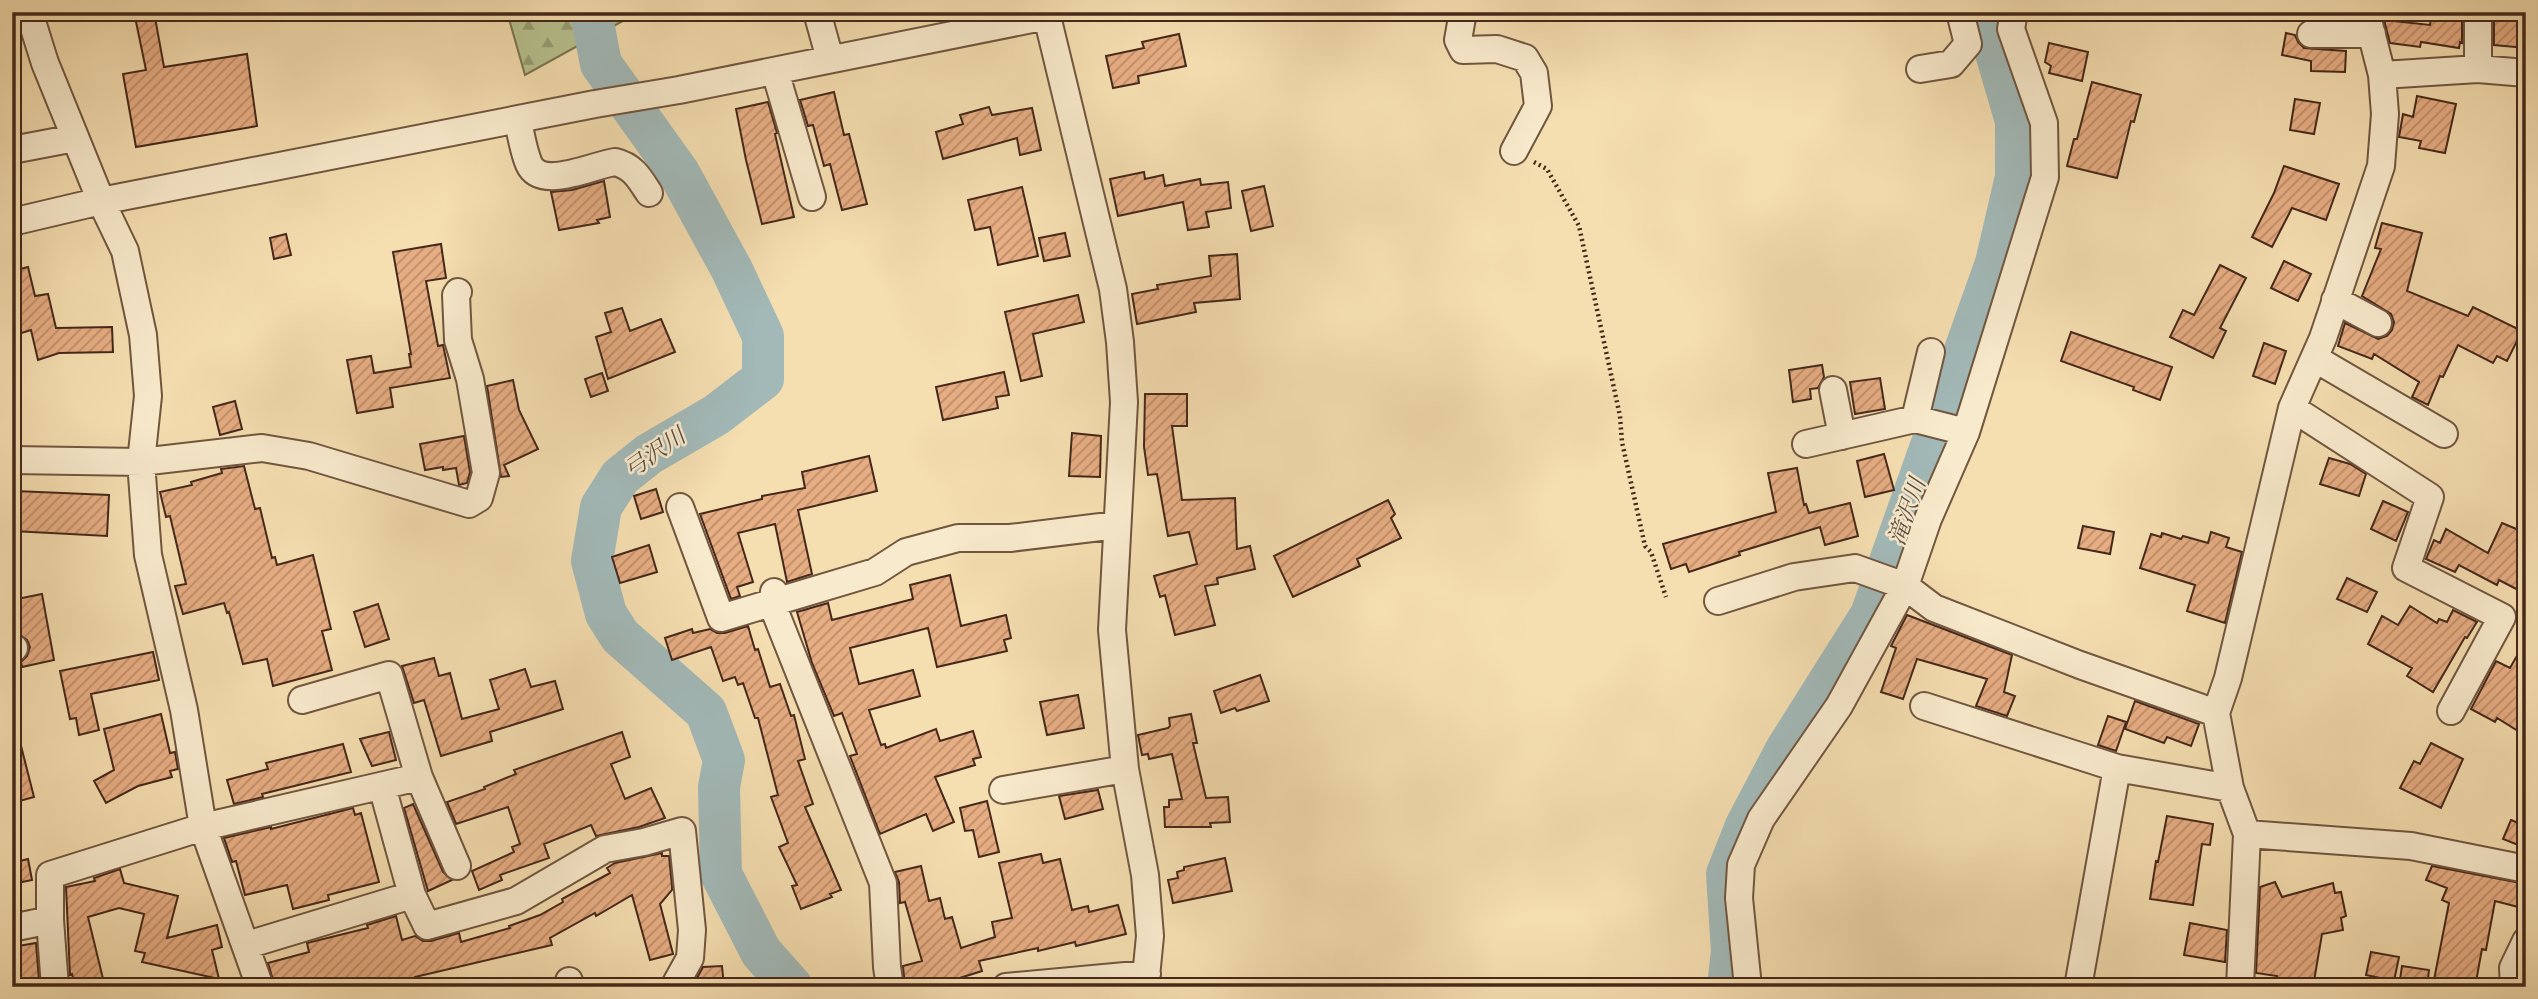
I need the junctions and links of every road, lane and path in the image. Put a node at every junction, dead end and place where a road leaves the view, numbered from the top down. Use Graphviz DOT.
graph roads {
  1 [pos="29,12"];
  2 [pos="817,12"];
  3 [pos="1463,12"];
  4 [pos="1960,12"];
  5 [pos="2014,12"];
  6 [pos="2478,12"];
  7 [pos="1046,14"];
  8 [pos="2369,23"];
  9 [pos="2312,34"];
  10 [pos="830,59"];
  11 [pos="1920,69"];
  12 [pos="2478,69"];
  13 [pos="775,71"];
  14 [pos="2526,73"];
  15 [pos="2382,75"];
  16 [pos="518,121"];
  17 [pos="75,138"];
  18 [pos="12,150"];
  19 [pos="1514,151"];
  20 [pos="649,193"];
  21 [pos="812,197"];
  22 [pos="101,201"];
  23 [pos="12,222"];
  24 [pos="458,292"];
  25 [pos="2335,300"];
  26 [pos="2378,323"];
  27 [pos="1931,352"];
  28 [pos="2314,358"];
  29 [pos="1833,390"];
  30 [pos="2292,408"];
  31 [pos="1915,419"];
  32 [pos="1966,432"];
  33 [pos="2444,434"];
  34 [pos="1842,436"];
  35 [pos="1806,444"];
  36 [pos="12,460"];
  37 [pos="141,462"];
  38 [pos="680,508"];
  39 [pos="1117,524"];
  40 [pos="1905,586"];
  41 [pos="1666,597"];
  42 [pos="773,598"];
  43 [pos="1718,601"];
  44 [pos="302,700"];
  45 [pos="1924,706"];
  46 [pos="2451,711"];
  47 [pos="2216,713"];
  48 [pos="2117,768"];
  49 [pos="1125,769"];
  50 [pos="419,777"];
  51 [pos="382,786"];
  52 [pos="2230,788"];
  53 [pos="1003,790"];
  54 [pos="203,827"];
  55 [pos="2248,834"];
  56 [pos="457,866"];
  57 [pos="2526,869"];
  58 [pos="412,895"];
  59 [pos="50,920"];
  60 [pos="12,928"];
  61 [pos="2526,941"];
  62 [pos="247,946"];
  63 [pos="1146,980"];
  64 [pos="55,987"];
  65 [pos="260,987"];
  66 [pos="674,987"];
  67 [pos="890,987"];
  68 [pos="1006,987"];
  69 [pos="1748,987"];
  70 [pos="2078,987"];
  71 [pos="2240,987"];
  72 [pos="2514,987"];
  1 -- 17 [label="street"];
  2 -- 10 [label="street"];
  3 -- 19 [label="street"];
  4 -- 11 [label="street"];
  5 -- 32 [label="street"];
  6 -- 12 [label="street"];
  7 -- 10 [label="street"];
  7 -- 39 [label="street"];
  8 -- 9 [label="street"];
  8 -- 15 [label="street"];
  10 -- 13 [label="street"];
  12 -- 14 [label="street"];
  12 -- 15 [label="street"];
  13 -- 16 [label="street"];
  13 -- 21 [label="street"];
  15 -- 25 [label="street"];
  16 -- 20 [label="street"];
  16 -- 22 [label="street"];
  17 -- 18 [label="street"];
  17 -- 22 [label="street"];
  19 -- 41 [label="path"];
  22 -- 23 [label="street"];
  22 -- 37 [label="street"];
  24 -- 37 [label="street"];
  25 -- 26 [label="street"];
  25 -- 28 [label="street"];
  27 -- 31 [label="street"];
  28 -- 30 [label="street"];
  28 -- 33 [label="street"];
  29 -- 34 [label="street"];
  30 -- 46 [label="street"];
  30 -- 47 [label="street"];
  31 -- 32 [label="street"];
  31 -- 34 [label="street"];
  32 -- 40 [label="street"];
  34 -- 35 [label="street"];
  36 -- 37 [label="street"];
  37 -- 54 [label="street"];
  38 -- 42 [label="street"];
  39 -- 42 [label="street"];
  39 -- 49 [label="street"];
  40 -- 43 [label="street"];
  40 -- 47 [label="street"];
  40 -- 69 [label="street"];
  42 -- 67 [label="street"];
  44 -- 50 [label="street"];
  45 -- 48 [label="street"];
  47 -- 52 [label="street"];
  48 -- 52 [label="street"];
  48 -- 70 [label="street"];
  49 -- 53 [label="street"];
  49 -- 63 [label="street"];
  50 -- 51 [label="street"];
  50 -- 56 [label="street"];
  51 -- 54 [label="street"];
  51 -- 58 [label="street"];
  52 -- 55 [label="street"];
  54 -- 59 [label="street"];
  54 -- 62 [label="street"];
  55 -- 57 [label="street"];
  55 -- 71 [label="street"];
  58 -- 62 [label="street"];
  58 -- 66 [label="street"];
  59 -- 60 [label="street"];
  59 -- 64 [label="street"];
  61 -- 72 [label="street"];
  62 -- 65 [label="street"];
  63 -- 68 [label="street"];
}
